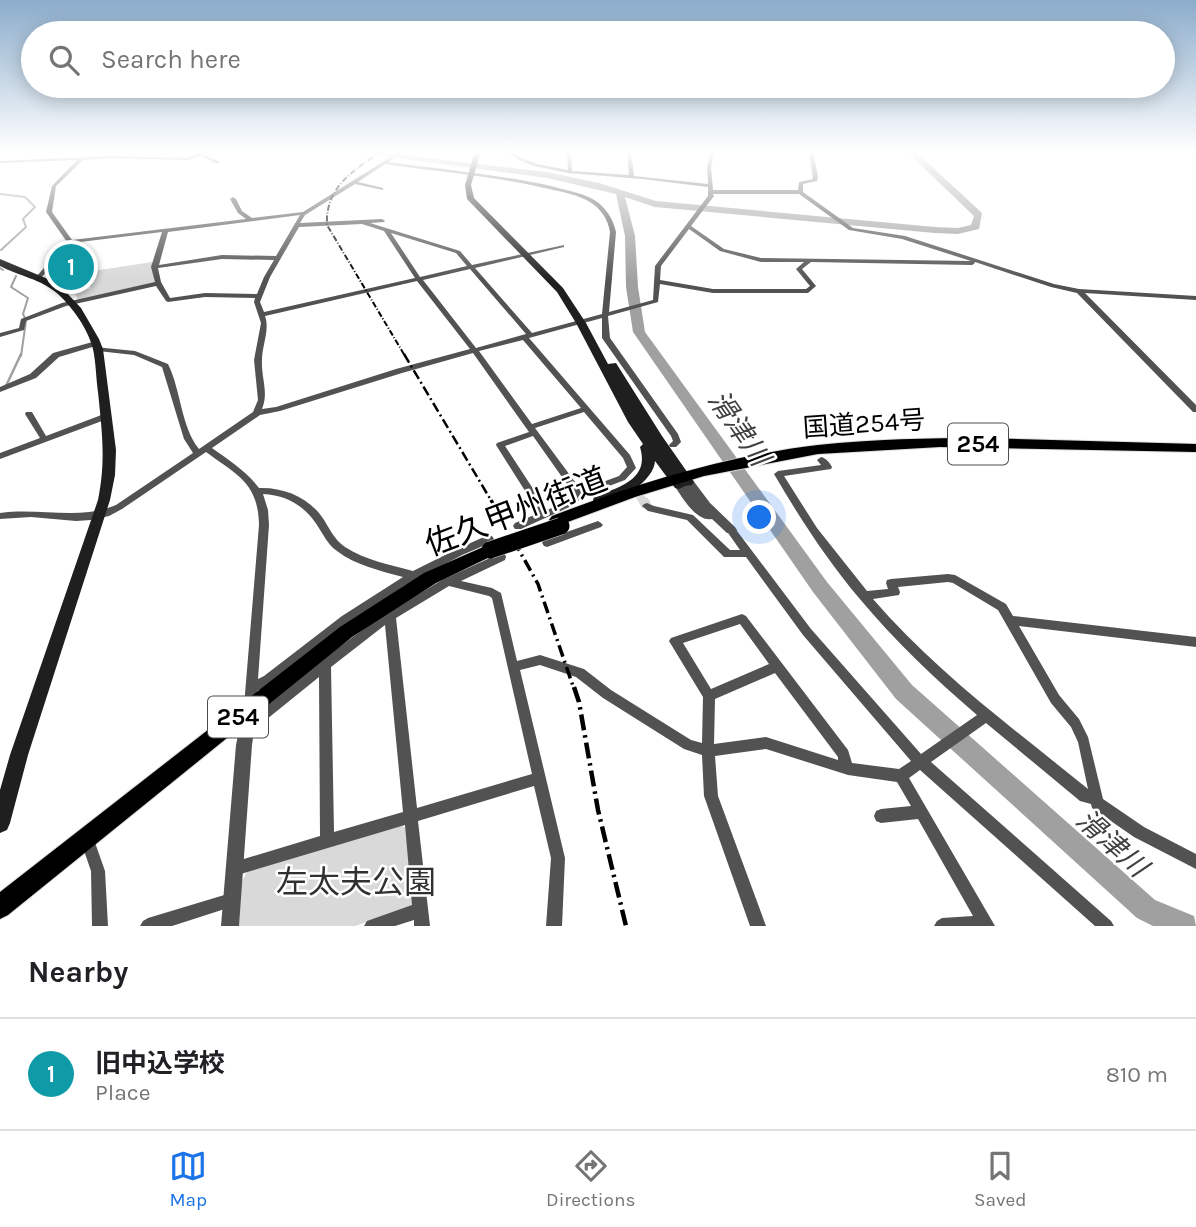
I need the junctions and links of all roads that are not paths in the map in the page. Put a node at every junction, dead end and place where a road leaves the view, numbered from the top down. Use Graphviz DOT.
graph roads {
  1 [pos="51,194"];
  2 [pos="335,194"];
  3 [pos="469,194"];
  4 [pos="573,194"];
  5 [pos="709,194"];
  6 [pos="803,194"];
  7 [pos="233,199"];
  8 [pos="305,213"];
  9 [pos="252,220"];
  10 [pos="382,221"];
  11 [pos="364,223"];
  12 [pos="297,225"];
  13 [pos="688,227"];
  14 [pos="386,230"];
  15 [pos="165,232"];
  16 [pos="70,242"];
  17 [pos="562,246"];
  18 [pos="524,254"];
  19 [pos="278,258"];
  20 [pos="809,261"];
  21 [pos="0,262"];
  22 [pos="980,263"];
  23 [pos="154,267"];
  24 [pos="471,267"];
  25 [pos="38,278"];
  26 [pos="419,279"];
  27 [pos="657,282"];
  28 [pos="156,284"];
  29 [pos="1079,291"];
  30 [pos="258,296"];
  31 [pos="1196,299"];
  32 [pos="71,303"];
  33 [pos="261,315"];
  34 [pos="606,315"];
  35 [pos="581,323"];
  36 [pos="0,335"];
  37 [pos="528,337"];
  38 [pos="97,346"];
  39 [pos="476,352"];
  40 [pos="0,390"];
  41 [pos="587,409"];
  42 [pos="1196,410"];
  43 [pos="257,413"];
  44 [pos="29,414"];
  45 [pos="107,416"];
  46 [pos="634,422"];
  47 [pos="532,430"];
  48 [pos="45,440"];
  49 [pos="673,445"];
  50 [pos="1196,448"];
  51 [pos="202,451"];
  52 [pos="643,453"];
  53 [pos="0,456"];
  54 [pos="627,457"];
  55 [pos="821,460"];
  56 [pos="682,481"];
  57 [pos="259,491"];
  58 [pos="579,494"];
  59 [pos="647,506"];
  60 [pos="0,516"];
  61 [pos="99,516"];
  62 [pos="557,519"];
  63 [pos="598,525"];
  64 [pos="518,526"];
  65 [pos="729,528"];
  66 [pos="547,543"];
  67 [pos="493,549"];
  68 [pos="749,553"];
  69 [pos="415,575"];
  70 [pos="445,581"];
  71 [pos="863,596"];
  72 [pos="390,616"];
  73 [pos="1009,620"];
  74 [pos="1196,642"];
  75 [pos="324,664"];
  76 [pos="778,666"];
  77 [pos="513,667"];
  78 [pos="709,696"];
  79 [pos="251,698"];
  80 [pos="985,715"];
  81 [pos="247,728"];
  82 [pos="708,751"];
  83 [pos="923,762"];
  84 [pos="848,769"];
  85 [pos="901,776"];
  86 [pos="540,778"];
  87 [pos="1095,798"];
  88 [pos="921,812"];
  89 [pos="411,815"];
  90 [pos="881,816"];
  91 [pos="0,823"];
  92 [pos="87,839"];
  93 [pos="327,840"];
  94 [pos="1196,862"];
  95 [pos="234,869"];
  96 [pos="231,900"];
  97 [pos="0,907"];
  98 [pos="420,910"];
  99 [pos="986,924"];
  100 [pos="100,926"];
  101 [pos="148,926"];
  102 [pos="230,926"];
  103 [pos="372,926"];
  104 [pos="422,926"];
  105 [pos="554,926"];
  106 [pos="758,926"];
  107 [pos="942,926"];
  108 [pos="1106,926"];
  1 -- 16 [label="street"];
  2 -- 8 [label="street"];
  3 -- 18 [label="main road"];
  4 -- 34 [label="street"];
  5 -- 13 [label="street"];
  6 -- 22 [label="street"];
  7 -- 9 [label="street"];
  8 -- 9 [label="street"];
  8 -- 12 [label="street"];
  9 -- 15 [label="street"];
  10 -- 11 [label="street"];
  11 -- 12 [label="street"];
  11 -- 14 [label="street"];
  12 -- 19 [label="street"];
  13 -- 20 [label="street"];
  13 -- 27 [label="street"];
  14 -- 24 [label="street"];
  14 -- 26 [label="street"];
  15 -- 16 [label="street"];
  15 -- 23 [label="street"];
  16 -- 25 [label="street"];
  17 -- 18 [label="street"];
  18 -- 24 [label="street"];
  18 -- 35 [label="main road"];
  19 -- 23 [label="street"];
  19 -- 30 [label="street"];
  20 -- 22 [label="street"];
  20 -- 27 [label="street"];
  21 -- 25 [label="main road"];
  22 -- 29 [label="street"];
  23 -- 28 [label="street"];
  24 -- 26 [label="street"];
  24 -- 37 [label="street"];
  25 -- 32 [label="main road"];
  26 -- 33 [label="street"];
  26 -- 39 [label="street"];
  27 -- 34 [label="street"];
  28 -- 30 [label="street"];
  28 -- 32 [label="street"];
  29 -- 31 [label="street"];
  29 -- 42 [label="street"];
  30 -- 33 [label="street"];
  32 -- 36 [label="street"];
  32 -- 38 [label="main road"];
  33 -- 43 [label="street"];
  34 -- 35 [label="street"];
  34 -- 49 [label="street"];
  35 -- 37 [label="street"];
  35 -- 46 [label="main road"];
  35 -- 56 [label="main road"];
  37 -- 39 [label="street"];
  37 -- 41 [label="street"];
  38 -- 40 [label="street"];
  38 -- 45 [label="main road"];
  38 -- 51 [label="street"];
  39 -- 43 [label="street"];
  39 -- 47 [label="street"];
  41 -- 47 [label="street"];
  41 -- 54 [label="street"];
  43 -- 51 [label="street"];
  44 -- 48 [label="street"];
  45 -- 48 [label="street"];
  45 -- 61 [label="main road"];
  46 -- 56 [label="main road"];
  46 -- 62 [label="main road"];
  47 -- 58 [label="street"];
  47 -- 62 [label="street"];
  48 -- 53 [label="street"];
  50 -- 56 [label="highway, 国道254号 / 254"];
  51 -- 57 [label="street"];
  51 -- 61 [label="street"];
  52 -- 54 [label="street"];
  54 -- 58 [label="street"];
  55 -- 71 [label="street"];
  56 -- 62 [label="highway, 佐久甲州街道 / 254"];
  56 -- 65 [label="street"];
  57 -- 69 [label="street"];
  57 -- 79 [label="street"];
  58 -- 62 [label="street"];
  59 -- 68 [label="street"];
  60 -- 61 [label="street"];
  61 -- 91 [label="main road"];
  62 -- 64 [label="street"];
  62 -- 67 [label="highway, 佐久甲州街道 / 254, bridge"];
  63 -- 66 [label="street"];
  65 -- 68 [label="street"];
  67 -- 69 [label="street"];
  67 -- 70 [label="street"];
  67 -- 79 [label="highway, 佐久甲州街道 / 254"];
  68 -- 83 [label="street"];
  69 -- 79 [label="street"];
  70 -- 72 [label="street"];
  70 -- 77 [label="street"];
  71 -- 73 [label="street"];
  71 -- 80 [label="street"];
  72 -- 75 [label="street"];
  72 -- 89 [label="street"];
  73 -- 74 [label="street"];
  73 -- 87 [label="street"];
  75 -- 81 [label="street"];
  75 -- 93 [label="street"];
  76 -- 78 [label="street"];
  76 -- 78 [label="street"];
  76 -- 84 [label="street"];
  77 -- 82 [label="street"];
  77 -- 86 [label="street"];
  78 -- 82 [label="street"];
  79 -- 81 [label="street"];
  79 -- 92 [label="highway, 佐久甲州街道 / 254"];
  80 -- 83 [label="street"];
  80 -- 87 [label="street"];
  81 -- 95 [label="street"];
  82 -- 84 [label="street"];
  82 -- 106 [label="street"];
  83 -- 85 [label="street"];
  83 -- 108 [label="street"];
  84 -- 85 [label="street"];
  85 -- 88 [label="street"];
  86 -- 89 [label="street"];
  86 -- 105 [label="street"];
  87 -- 94 [label="street"];
  88 -- 90 [label="street"];
  88 -- 99 [label="street"];
  89 -- 93 [label="street"];
  89 -- 98 [label="street"];
  92 -- 97 [label="highway, 佐久甲州街道 / 254"];
  92 -- 100 [label="street"];
  93 -- 95 [label="street"];
  95 -- 96 [label="street"];
  96 -- 101 [label="street"];
  96 -- 102 [label="street"];
  98 -- 103 [label="street"];
  98 -- 104 [label="street"];
  99 -- 107 [label="street"];
}
